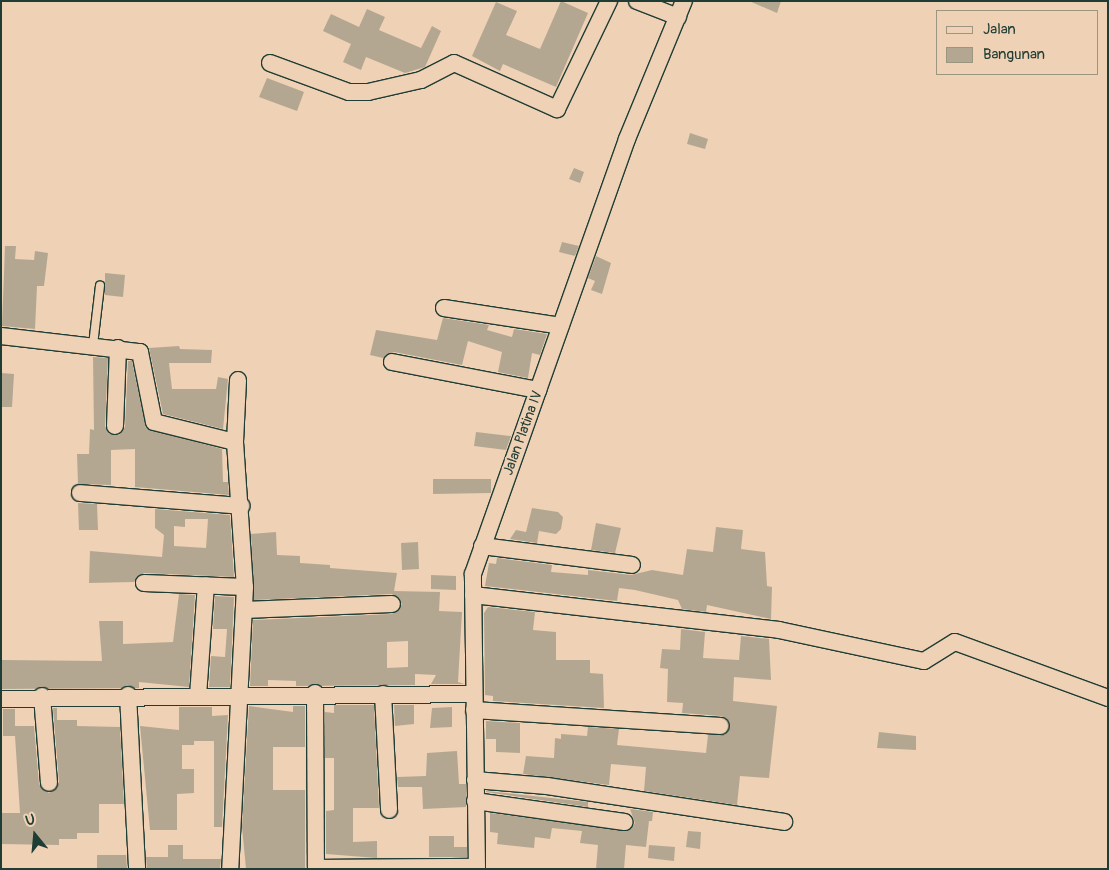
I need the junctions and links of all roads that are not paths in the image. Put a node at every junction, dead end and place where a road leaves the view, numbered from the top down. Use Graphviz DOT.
graph roads {
  1 [pos="609,1"];
  2 [pos="637,1"];
  3 [pos="684,1"];
  4 [pos="678,17"];
  5 [pos="270,63"];
  6 [pos="100,285"];
  7 [pos="444,308"];
  8 [pos="561,326"];
  9 [pos="1,336"];
  10 [pos="93,345"];
  11 [pos="118,348"];
  12 [pos="392,362"];
  13 [pos="238,380"];
  14 [pos="538,390"];
  15 [pos="115,426"];
  16 [pos="235,442"];
  17 [pos="80,493"];
  18 [pos="241,506"];
  19 [pos="482,546"];
  20 [pos="632,566"];
  21 [pos="144,582"];
  22 [pos="206,585"];
  23 [pos="245,587"];
  24 [pos="473,596"];
  25 [pos="392,604"];
  26 [pos="244,610"];
  27 [pos="315,694"];
  28 [pos="383,694"];
  29 [pos="128,695"];
  30 [pos="42,696"];
  31 [pos="198,696"];
  32 [pos="242,696"];
  33 [pos="1108,698"];
  34 [pos="1,699"];
  35 [pos="473,702"];
  36 [pos="720,726"];
  37 [pos="475,780"];
  38 [pos="49,784"];
  39 [pos="475,802"];
  40 [pos="389,810"];
  41 [pos="625,822"];
  42 [pos="784,822"];
  43 [pos="316,868"];
  44 [pos="477,868"];
  45 [pos="137,869"];
  46 [pos="230,869"];
  1 -- 5 [label="street"];
  2 -- 4 [label="street"];
  3 -- 4 [label="street, Jalan Platina IV"];
  4 -- 8 [label="street, Jalan Platina IV"];
  6 -- 10 [label="lane"];
  7 -- 8 [label="street"];
  8 -- 14 [label="street, Jalan Platina IV"];
  9 -- 10 [label="street"];
  10 -- 11 [label="street"];
  11 -- 15 [label="street"];
  11 -- 16 [label="street"];
  12 -- 14 [label="street"];
  13 -- 16 [label="street"];
  14 -- 19 [label="street, Jalan Platina IV"];
  16 -- 18 [label="street"];
  17 -- 18 [label="street"];
  18 -- 23 [label="street"];
  19 -- 20 [label="street"];
  19 -- 24 [label="street, Jalan Platina IV"];
  21 -- 22 [label="street"];
  22 -- 23 [label="street"];
  22 -- 31 [label="street"];
  23 -- 26 [label="street"];
  24 -- 33 [label="street"];
  24 -- 35 [label="street, Jalan Platina IV"];
  25 -- 26 [label="street"];
  26 -- 32 [label="street"];
  27 -- 28 [label="street"];
  27 -- 32 [label="street"];
  27 -- 43 [label="street"];
  28 -- 35 [label="street"];
  28 -- 40 [label="street"];
  29 -- 30 [label="street"];
  29 -- 31 [label="street"];
  29 -- 45 [label="street"];
  30 -- 34 [label="street"];
  30 -- 38 [label="street"];
  31 -- 32 [label="street"];
  32 -- 46 [label="street"];
  35 -- 36 [label="street"];
  35 -- 37 [label="street, Jalan Platina IV"];
  37 -- 39 [label="street, Jalan Platina IV"];
  37 -- 42 [label="street"];
  39 -- 41 [label="street"];
  39 -- 44 [label="street, Jalan Platina IV"];
  43 -- 44 [label="street"];
}
